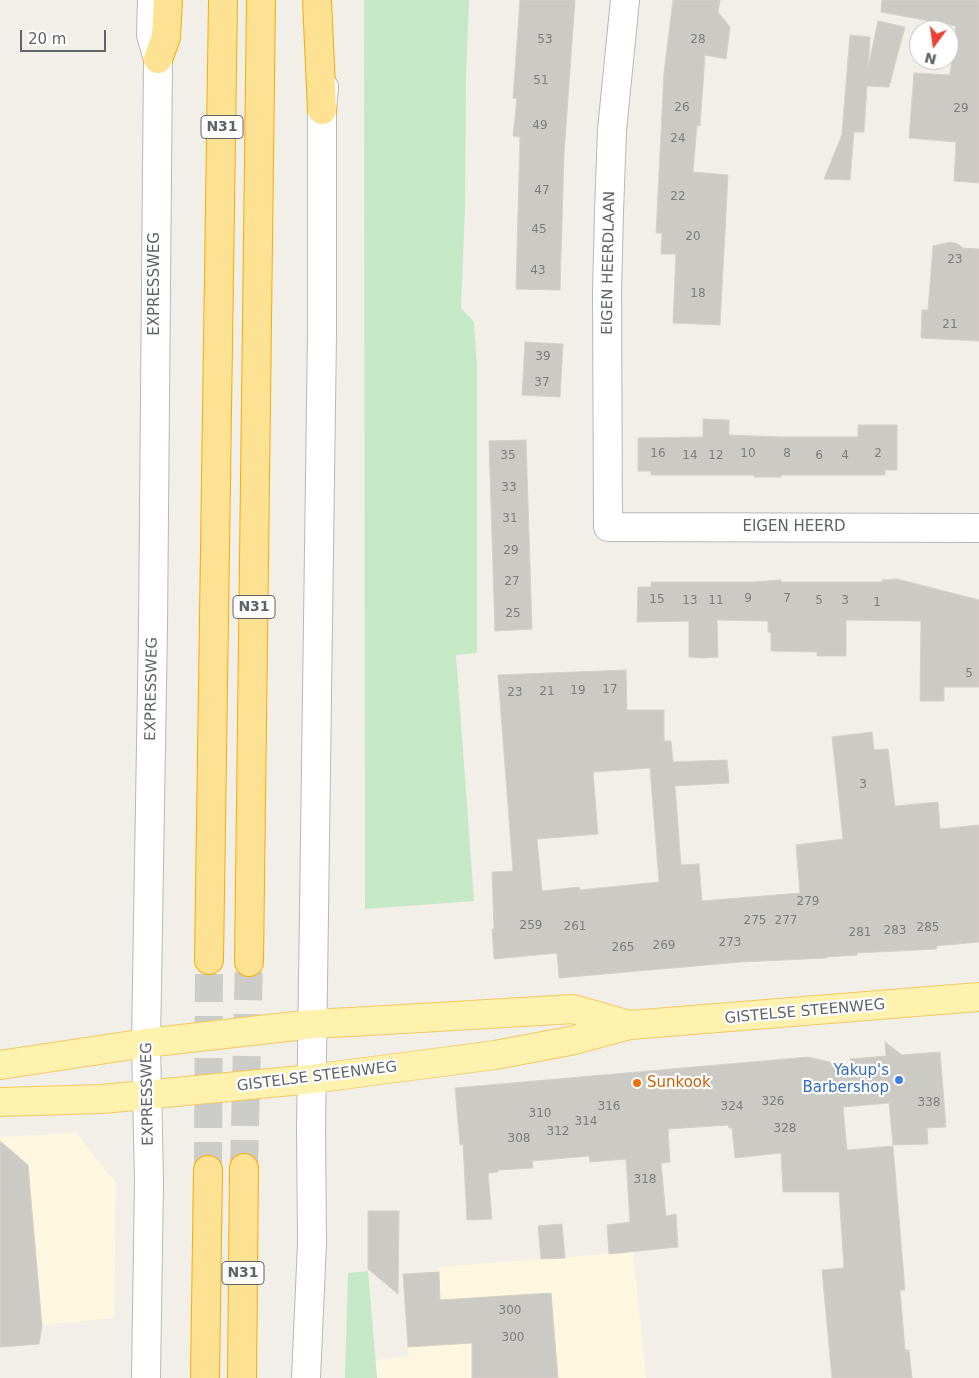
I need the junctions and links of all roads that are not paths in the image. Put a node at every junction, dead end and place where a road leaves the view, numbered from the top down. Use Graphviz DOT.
graph roads {
  1 [pos="152,0"];
  2 [pos="168,0"];
  3 [pos="224,0"];
  4 [pos="261,0"];
  5 [pos="317,0"];
  6 [pos="329,0"];
  7 [pos="624,0"];
  8 [pos="158,58"];
  9 [pos="322,110"];
  10 [pos="608,527"];
  11 [pos="979,528"];
  12 [pos="209,960"];
  13 [pos="249,962"];
  14 [pos="979,997"];
  15 [pos="313,1024"];
  16 [pos="630,1025"];
  17 [pos="146,1043"];
  18 [pos="0,1064"];
  19 [pos="312,1067"];
  20 [pos="146,1096"];
  21 [pos="0,1102"];
  22 [pos="244,1168"];
  23 [pos="208,1170"];
  24 [pos="146,1378"];
  25 [pos="205,1378"];
  26 [pos="242,1378"];
  27 [pos="306,1378"];
  1 -- 8 [label="street, EXPRESSWEG"];
  2 -- 8 [label="highway"];
  3 -- 12 [label="highway, N31"];
  4 -- 13 [label="highway, N31"];
  5 -- 9 [label="highway"];
  6 -- 9 [label="street"];
  7 -- 10 [label="street, EIGEN HEERDLAAN"];
  8 -- 17 [label="street, EXPRESSWEG"];
  9 -- 15 [label="street"];
  10 -- 11 [label="street, EIGEN HEERD"];
  14 -- 16 [label="main road, GISTELSE STEENWEG"];
  15 -- 16 [label="main road, GISTELSE STEENWEG"];
  15 -- 17 [label="main road, GISTELSE STEENWEG"];
  15 -- 19 [label="street"];
  16 -- 19 [label="main road, GISTELSE STEENWEG"];
  17 -- 18 [label="main road, GISTELSE STEENWEG"];
  17 -- 20 [label="street, EXPRESSWEG"];
  19 -- 20 [label="main road, GISTELSE STEENWEG"];
  19 -- 27 [label="street"];
  20 -- 21 [label="main road, GISTELSE STEENWEG"];
  20 -- 24 [label="street, EXPRESSWEG"];
  22 -- 26 [label="highway, N31"];
  23 -- 25 [label="highway, N31"];
}
